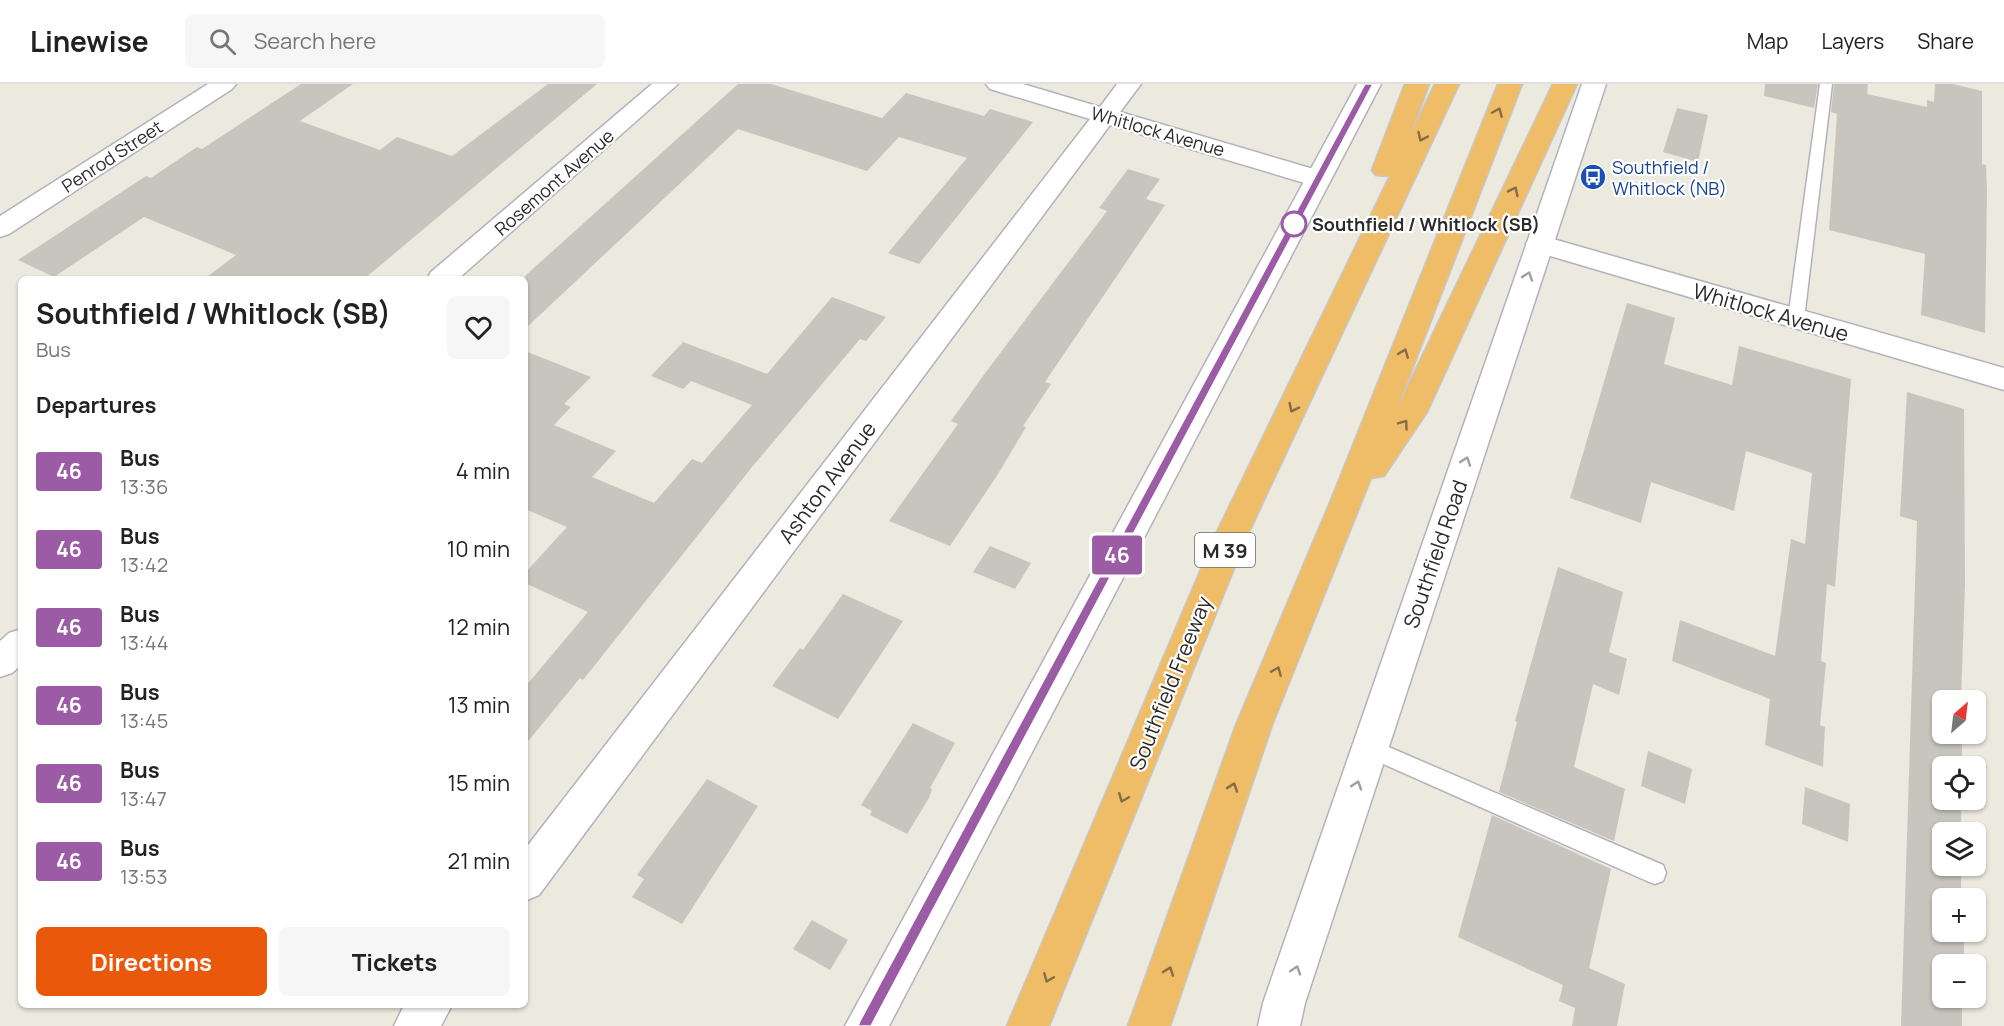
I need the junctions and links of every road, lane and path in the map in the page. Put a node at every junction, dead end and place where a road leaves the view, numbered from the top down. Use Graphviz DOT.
graph roads {
  1 [pos="224,84"];
  2 [pos="666,84"];
  3 [pos="998,84"];
  4 [pos="1128,84"];
  5 [pos="1369,84"];
  6 [pos="1417,84"];
  7 [pos="1447,84"];
  8 [pos="1510,84"];
  9 [pos="1565,84"];
  10 [pos="1594,84"];
  11 [pos="1826,84"];
  12 [pos="1105,115"];
  13 [pos="1318,179"];
  14 [pos="0,228"];
  15 [pos="1539,244"];
  16 [pos="444,276"];
  17 [pos="1796,319"];
  18 [pos="1314,366"];
  19 [pos="2004,380"];
  20 [pos="1346,505"];
  21 [pos="18,647"];
  22 [pos="0,662"];
  23 [pos="1370,748"];
  24 [pos="1655,873"];
  25 [pos="528,876"];
  26 [pos="429,1008"];
  27 [pos="415,1026"];
  28 [pos="866,1026"];
  29 [pos="1028,1026"];
  30 [pos="1149,1026"];
  31 [pos="1279,1026"];
  1 -- 14 [label="street, Penrod Street"];
  2 -- 16 [label="street, Rosemont Avenue"];
  3 -- 12 [label="street, Whitlock Avenue"];
  4 -- 12 [label="street, Ashton Avenue"];
  5 -- 13 [label="street"];
  6 -- 18 [label="highway"];
  7 -- 18 [label="highway, Southfield Freeway / M 39, one-way"];
  20 -- 8 [label="highway, one-way"];
  20 -- 9 [label="highway, one-way"];
  10 -- 15 [label="street, Southfield Road"];
  11 -- 17 [label="lane"];
  12 -- 13 [label="street, Whitlock Avenue"];
  12 -- 25 [label="street, Ashton Avenue"];
  13 -- 28 [label="street"];
  15 -- 17 [label="street, Whitlock Avenue"];
  23 -- 15 [label="street, Southfield Road, one-way"];
  17 -- 19 [label="street, Whitlock Avenue"];
  18 -- 29 [label="highway, Southfield Freeway / M 39, one-way"];
  30 -- 20 [label="highway, one-way"];
  21 -- 22 [label="street"];
  23 -- 24 [label="lane"];
  31 -- 23 [label="street, Southfield Road, one-way"];
  26 -- 27 [label="street"];
}
